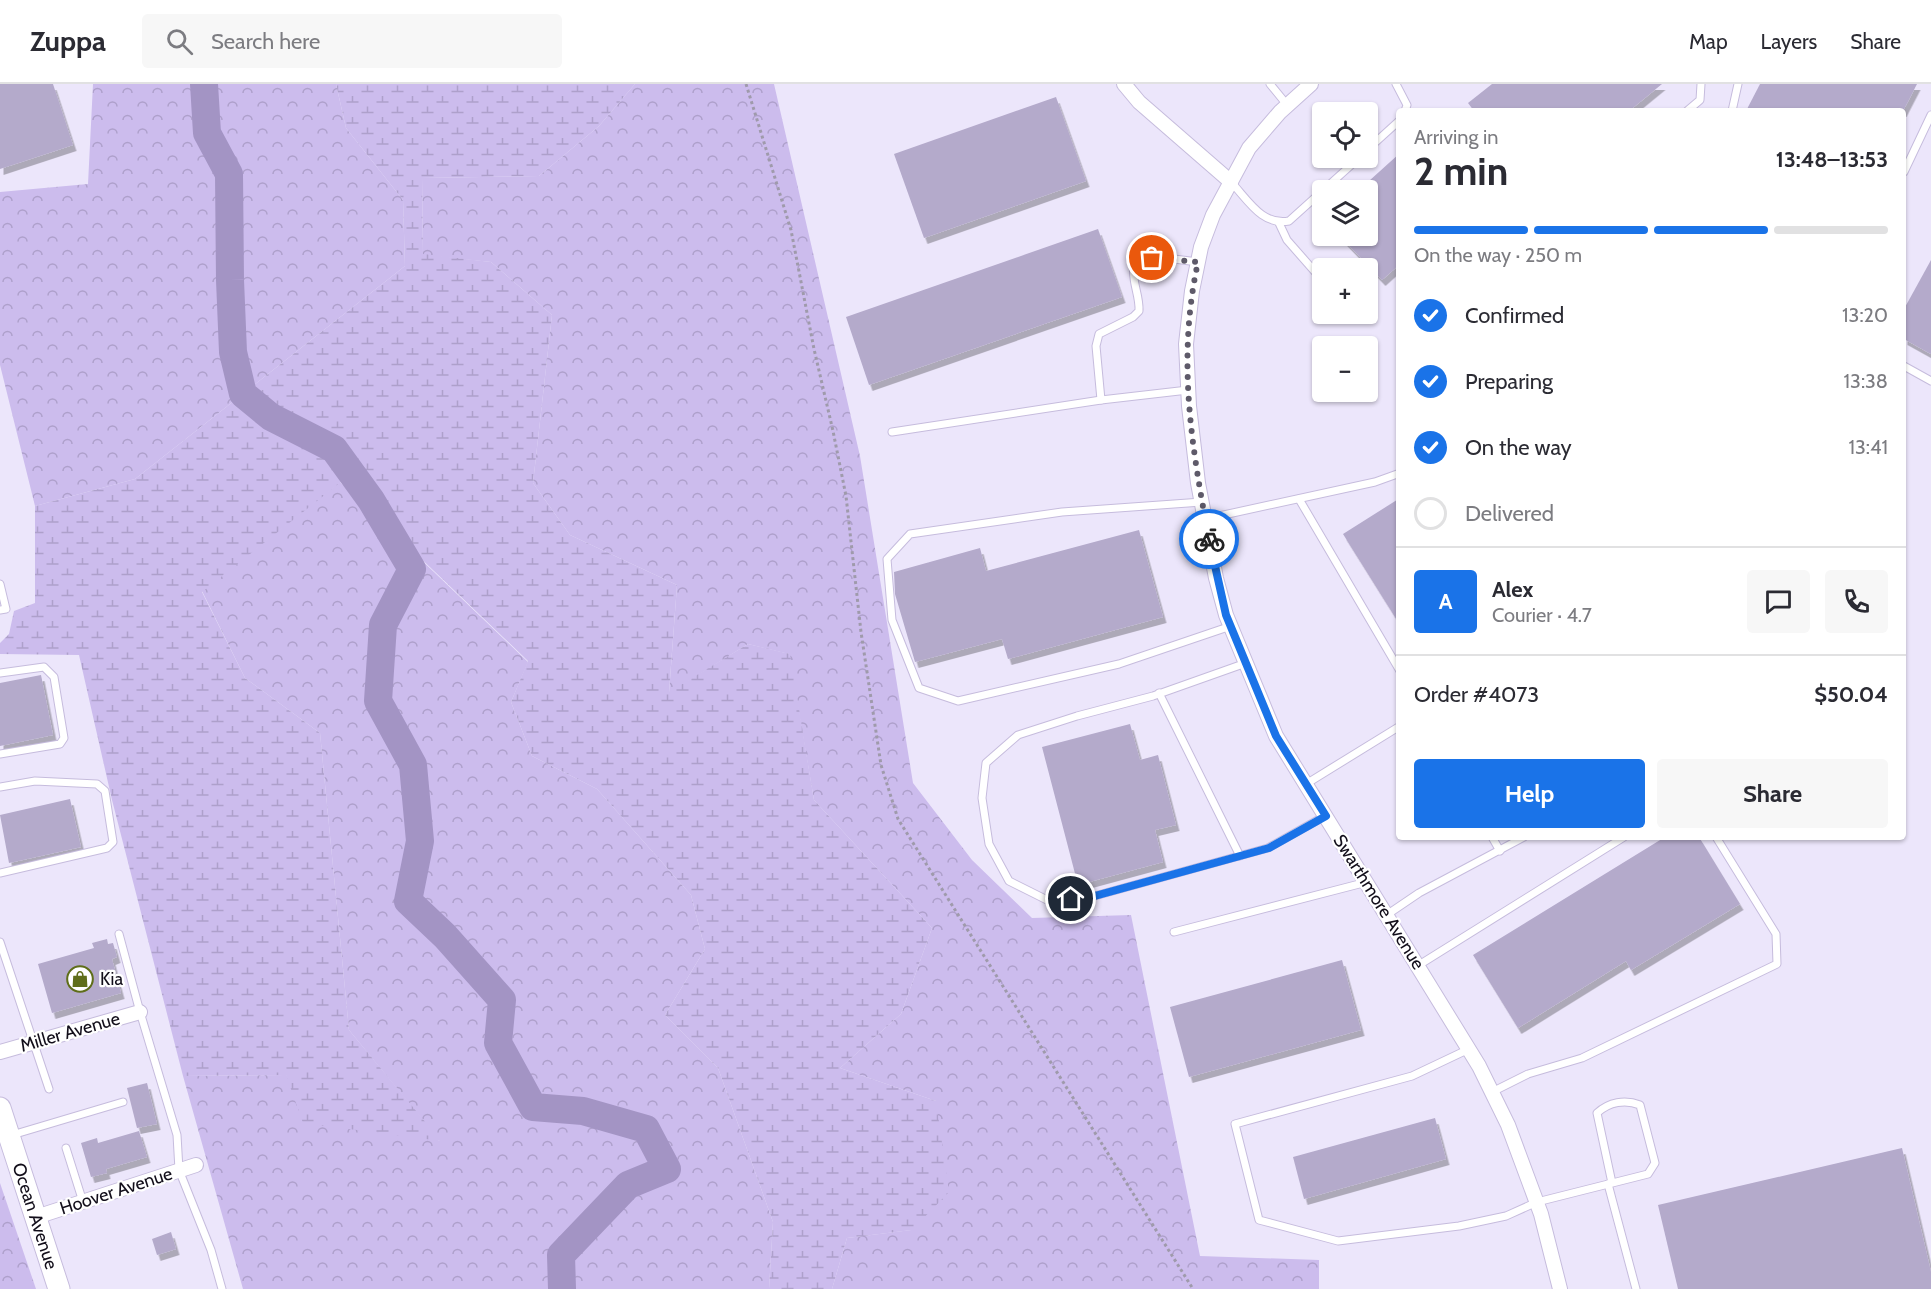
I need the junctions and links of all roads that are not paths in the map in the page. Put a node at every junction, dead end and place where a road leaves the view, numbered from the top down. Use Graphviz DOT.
graph roads {
  1 [pos="1124,84"];
  2 [pos="1270,84"];
  3 [pos="1311,84"];
  4 [pos="1396,84"];
  5 [pos="1701,84"];
  6 [pos="1738,84"];
  7 [pos="1288,106"];
  8 [pos="1406,108"];
  9 [pos="1691,108"];
  10 [pos="1733,108"];
  11 [pos="1931,116"];
  12 [pos="1396,124"];
  13 [pos="1378,140"];
  14 [pos="1348,168"];
  15 [pos="1906,168"];
  16 [pos="1231,182"];
  17 [pos="1279,223"];
  18 [pos="1198,262"];
  19 [pos="1312,268"];
  20 [pos="1906,367"];
  21 [pos="1931,381"];
  22 [pos="1188,390"];
  23 [pos="1101,400"];
  24 [pos="892,432"];
  25 [pos="1396,475"];
  26 [pos="1299,499"];
  27 [pos="1202,502"];
  28 [pos="1205,519"];
  29 [pos="0,584"];
  30 [pos="0,610"];
  31 [pos="1231,626"];
  32 [pos="1246,663"];
  33 [pos="1396,663"];
  34 [pos="0,673"];
  35 [pos="1159,693"];
  36 [pos="1396,728"];
  37 [pos="0,754"];
  38 [pos="1306,784"];
  39 [pos="0,787"];
  40 [pos="1326,816"];
  41 [pos="1494,840"];
  42 [pos="1518,840"];
  43 [pos="1619,840"];
  44 [pos="1718,840"];
  45 [pos="1500,850"];
  46 [pos="1240,856"];
  47 [pos="0,873"];
  48 [pos="1367,882"];
  49 [pos="1388,914"];
  50 [pos="1174,932"];
  51 [pos="119,934"];
  52 [pos="0,942"];
  53 [pos="1419,965"];
  54 [pos="140,1012"];
  55 [pos="33,1043"];
  56 [pos="1469,1049"];
  57 [pos="0,1052"];
  58 [pos="49,1089"];
  59 [pos="1492,1092"];
  60 [pos="123,1102"];
  61 [pos="0,1108"];
  62 [pos="9,1136"];
  63 [pos="66,1148"];
  64 [pos="196,1165"];
  65 [pos="179,1170"];
  66 [pos="1610,1183"];
  67 [pos="83,1202"];
  68 [pos="1536,1202"];
  69 [pos="36,1217"];
  70 [pos="59,1289"];
  71 [pos="222,1289"];
  72 [pos="1560,1289"];
  73 [pos="1636,1289"];
  1 -- 16 [label="street"];
  2 -- 7 [label="lane"];
  3 -- 7 [label="street, Swarthmore Avenue"];
  4 -- 8 [label="lane"];
  5 -- 9 [label="lane"];
  6 -- 10 [label="lane"];
  7 -- 16 [label="street, Swarthmore Avenue"];
  11 -- 15 [label="lane"];
  12 -- 13 [label="lane"];
  14 -- 17 [label="lane"];
  16 -- 17 [label="lane"];
  16 -- 18 [label="street, Swarthmore Avenue"];
  17 -- 19 [label="lane"];
  18 -- 22 [label="street, Swarthmore Avenue"];
  18 -- 23 [label="lane"];
  20 -- 21 [label="lane"];
  22 -- 23 [label="lane"];
  22 -- 27 [label="street, Swarthmore Avenue"];
  23 -- 24 [label="lane"];
  25 -- 26 [label="lane"];
  26 -- 28 [label="lane"];
  26 -- 33 [label="lane"];
  27 -- 28 [label="street, Swarthmore Avenue"];
  27 -- 31 [label="lane"];
  28 -- 31 [label="street, Swarthmore Avenue"];
  29 -- 30 [label="lane"];
  31 -- 32 [label="street, Swarthmore Avenue"];
  32 -- 35 [label="lane"];
  32 -- 38 [label="street, Swarthmore Avenue"];
  34 -- 37 [label="lane"];
  35 -- 46 [label="lane"];
  35 -- 46 [label="lane"];
  36 -- 38 [label="lane"];
  38 -- 40 [label="street, Swarthmore Avenue"];
  39 -- 47 [label="lane"];
  40 -- 46 [label="lane"];
  40 -- 48 [label="street, Swarthmore Avenue"];
  41 -- 45 [label="lane"];
  42 -- 45 [label="lane"];
  43 -- 53 [label="lane"];
  44 -- 59 [label="lane"];
  45 -- 49 [label="lane"];
  48 -- 49 [label="street, Swarthmore Avenue"];
  48 -- 50 [label="lane"];
  49 -- 53 [label="street, Swarthmore Avenue"];
  51 -- 54 [label="lane"];
  52 -- 55 [label="lane"];
  53 -- 56 [label="street, Swarthmore Avenue"];
  54 -- 55 [label="street, Miller Avenue"];
  54 -- 65 [label="lane"];
  55 -- 57 [label="street, Miller Avenue"];
  55 -- 58 [label="lane"];
  56 -- 59 [label="street, Swarthmore Avenue"];
  56 -- 68 [label="lane"];
  59 -- 68 [label="street, Swarthmore Avenue"];
  60 -- 62 [label="lane"];
  61 -- 62 [label="main road, Ocean Avenue"];
  62 -- 69 [label="main road, Ocean Avenue"];
  63 -- 67 [label="lane"];
  64 -- 65 [label="street, Hoover Avenue"];
  65 -- 67 [label="street, Hoover Avenue"];
  65 -- 71 [label="lane"];
  66 -- 66 [label="lane"];
  66 -- 68 [label="lane"];
  66 -- 73 [label="lane"];
  67 -- 69 [label="street, Hoover Avenue"];
  68 -- 72 [label="street, Swarthmore Avenue"];
  69 -- 70 [label="main road, Ocean Avenue"];
}
